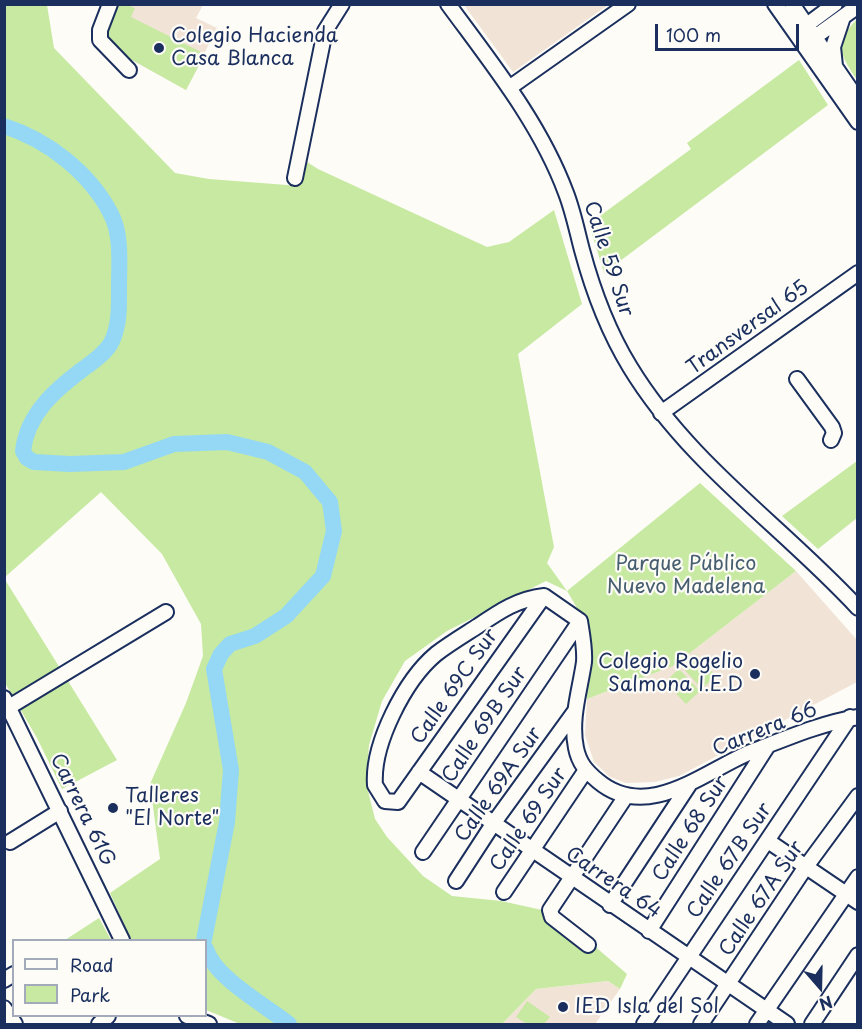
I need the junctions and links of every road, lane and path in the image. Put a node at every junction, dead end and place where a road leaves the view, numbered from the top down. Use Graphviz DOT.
graph roads {
  1 [pos="110,4"];
  2 [pos="342,4"];
  3 [pos="448,4"];
  4 [pos="628,4"];
  5 [pos="775,4"];
  6 [pos="792,4"];
  7 [pos="835,4"];
  8 [pos="858,6"];
  9 [pos="843,17"];
  10 [pos="800,29"];
  11 [pos="808,42"];
  12 [pos="129,70"];
  13 [pos="836,71"];
  14 [pos="509,88"];
  15 [pos="858,100"];
  16 [pos="858,122"];
  17 [pos="295,178"];
  18 [pos="858,273"];
  19 [pos="797,379"];
  20 [pos="661,413"];
  21 [pos="831,440"];
  22 [pos="544,596"];
  23 [pos="858,608"];
  24 [pos="166,612"];
  25 [pos="580,621"];
  26 [pos="6,705"];
  27 [pos="575,711"];
  28 [pos="854,715"];
  29 [pos="767,747"];
  30 [pos="586,770"];
  31 [pos="418,772"];
  32 [pos="689,785"];
  33 [pos="626,796"];
  34 [pos="858,796"];
  35 [pos="458,799"];
  36 [pos="60,811"];
  37 [pos="493,824"];
  38 [pos="768,841"];
  39 [pos="10,842"];
  40 [pos="532,851"];
  41 [pos="423,852"];
  42 [pos="805,868"];
  43 [pos="858,877"];
  44 [pos="570,879"];
  45 [pos="456,881"];
  46 [pos="504,892"];
  47 [pos="852,898"];
  48 [pos="610,905"];
  49 [pos="649,931"];
  50 [pos="122,939"];
  51 [pos="588,945"];
  52 [pos="858,955"];
  53 [pos="688,958"];
  54 [pos="728,985"];
  55 [pos="4,1008"];
  56 [pos="766,1012"];
  57 [pos="190,1017"];
  58 [pos="15,1024"];
  59 [pos="209,1024"];
  60 [pos="644,1024"];
  61 [pos="701,1024"];
  62 [pos="757,1024"];
  63 [pos="787,1024"];
  64 [pos="812,1024"];
  1 -- 12 [label="street"];
  2 -- 17 [label="street"];
  3 -- 14 [label="street, Calle 59 Sur"];
  4 -- 14 [label="street"];
  5 -- 10 [label="street"];
  6 -- 10 [label="street"];
  7 -- 10 [label="street"];
  8 -- 9 [label="street"];
  9 -- 11 [label="street"];
  9 -- 13 [label="street"];
  10 -- 11 [label="street"];
  11 -- 13 [label="street"];
  11 -- 16 [label="street"];
  13 -- 15 [label="street"];
  14 -- 20 [label="street, Calle 59 Sur"];
  18 -- 20 [label="street, Transversal 65"];
  19 -- 21 [label="street"];
  20 -- 23 [label="street, Calle 59 Sur"];
  22 -- 25 [label="street"];
  22 -- 31 [label="street, Calle 69C Sur"];
  22 -- 31 [label="street, Calle 69C Sur"];
  24 -- 26 [label="street"];
  25 -- 27 [label="street"];
  25 -- 35 [label="street, Calle 69B Sur"];
  26 -- 36 [label="street, Carrera 61G"];
  27 -- 30 [label="street"];
  27 -- 37 [label="street, Calle 69A Sur"];
  28 -- 29 [label="street, Carrera 66"];
  28 -- 38 [label="street, Calle 67B Sur"];
  29 -- 32 [label="street, Carrera 66"];
  29 -- 49 [label="street, Calle 68 Sur"];
  30 -- 33 [label="street"];
  30 -- 40 [label="street, Calle 69 Sur"];
  31 -- 35 [label="street, Carrera 64"];
  32 -- 33 [label="street, Carrera 66"];
  32 -- 48 [label="street"];
  33 -- 44 [label="street"];
  34 -- 42 [label="street, Calle 67A Sur"];
  35 -- 37 [label="street, Carrera 64"];
  35 -- 41 [label="street, Calle 69B Sur"];
  36 -- 39 [label="street"];
  36 -- 50 [label="street, Carrera 61G"];
  37 -- 40 [label="street, Carrera 64"];
  37 -- 45 [label="street, Calle 69A Sur"];
  38 -- 42 [label="street"];
  38 -- 53 [label="street, Calle 67B Sur"];
  40 -- 44 [label="street, Carrera 64"];
  40 -- 46 [label="street, Calle 69 Sur"];
  42 -- 47 [label="street"];
  42 -- 54 [label="street, Calle 67A Sur"];
  43 -- 47 [label="street"];
  44 -- 48 [label="street, Carrera 64"];
  44 -- 51 [label="street"];
  47 -- 56 [label="street"];
  48 -- 49 [label="street, Carrera 64"];
  49 -- 53 [label="street, Carrera 64"];
  52 -- 64 [label="street"];
  53 -- 54 [label="street, Carrera 64"];
  53 -- 60 [label="street, Calle 67B Sur"];
  54 -- 56 [label="street, Carrera 64"];
  54 -- 61 [label="street, Calle 67A Sur"];
  55 -- 58 [label="street"];
  56 -- 62 [label="street"];
  56 -- 63 [label="street, Carrera 64"];
  57 -- 59 [label="street"];
}
